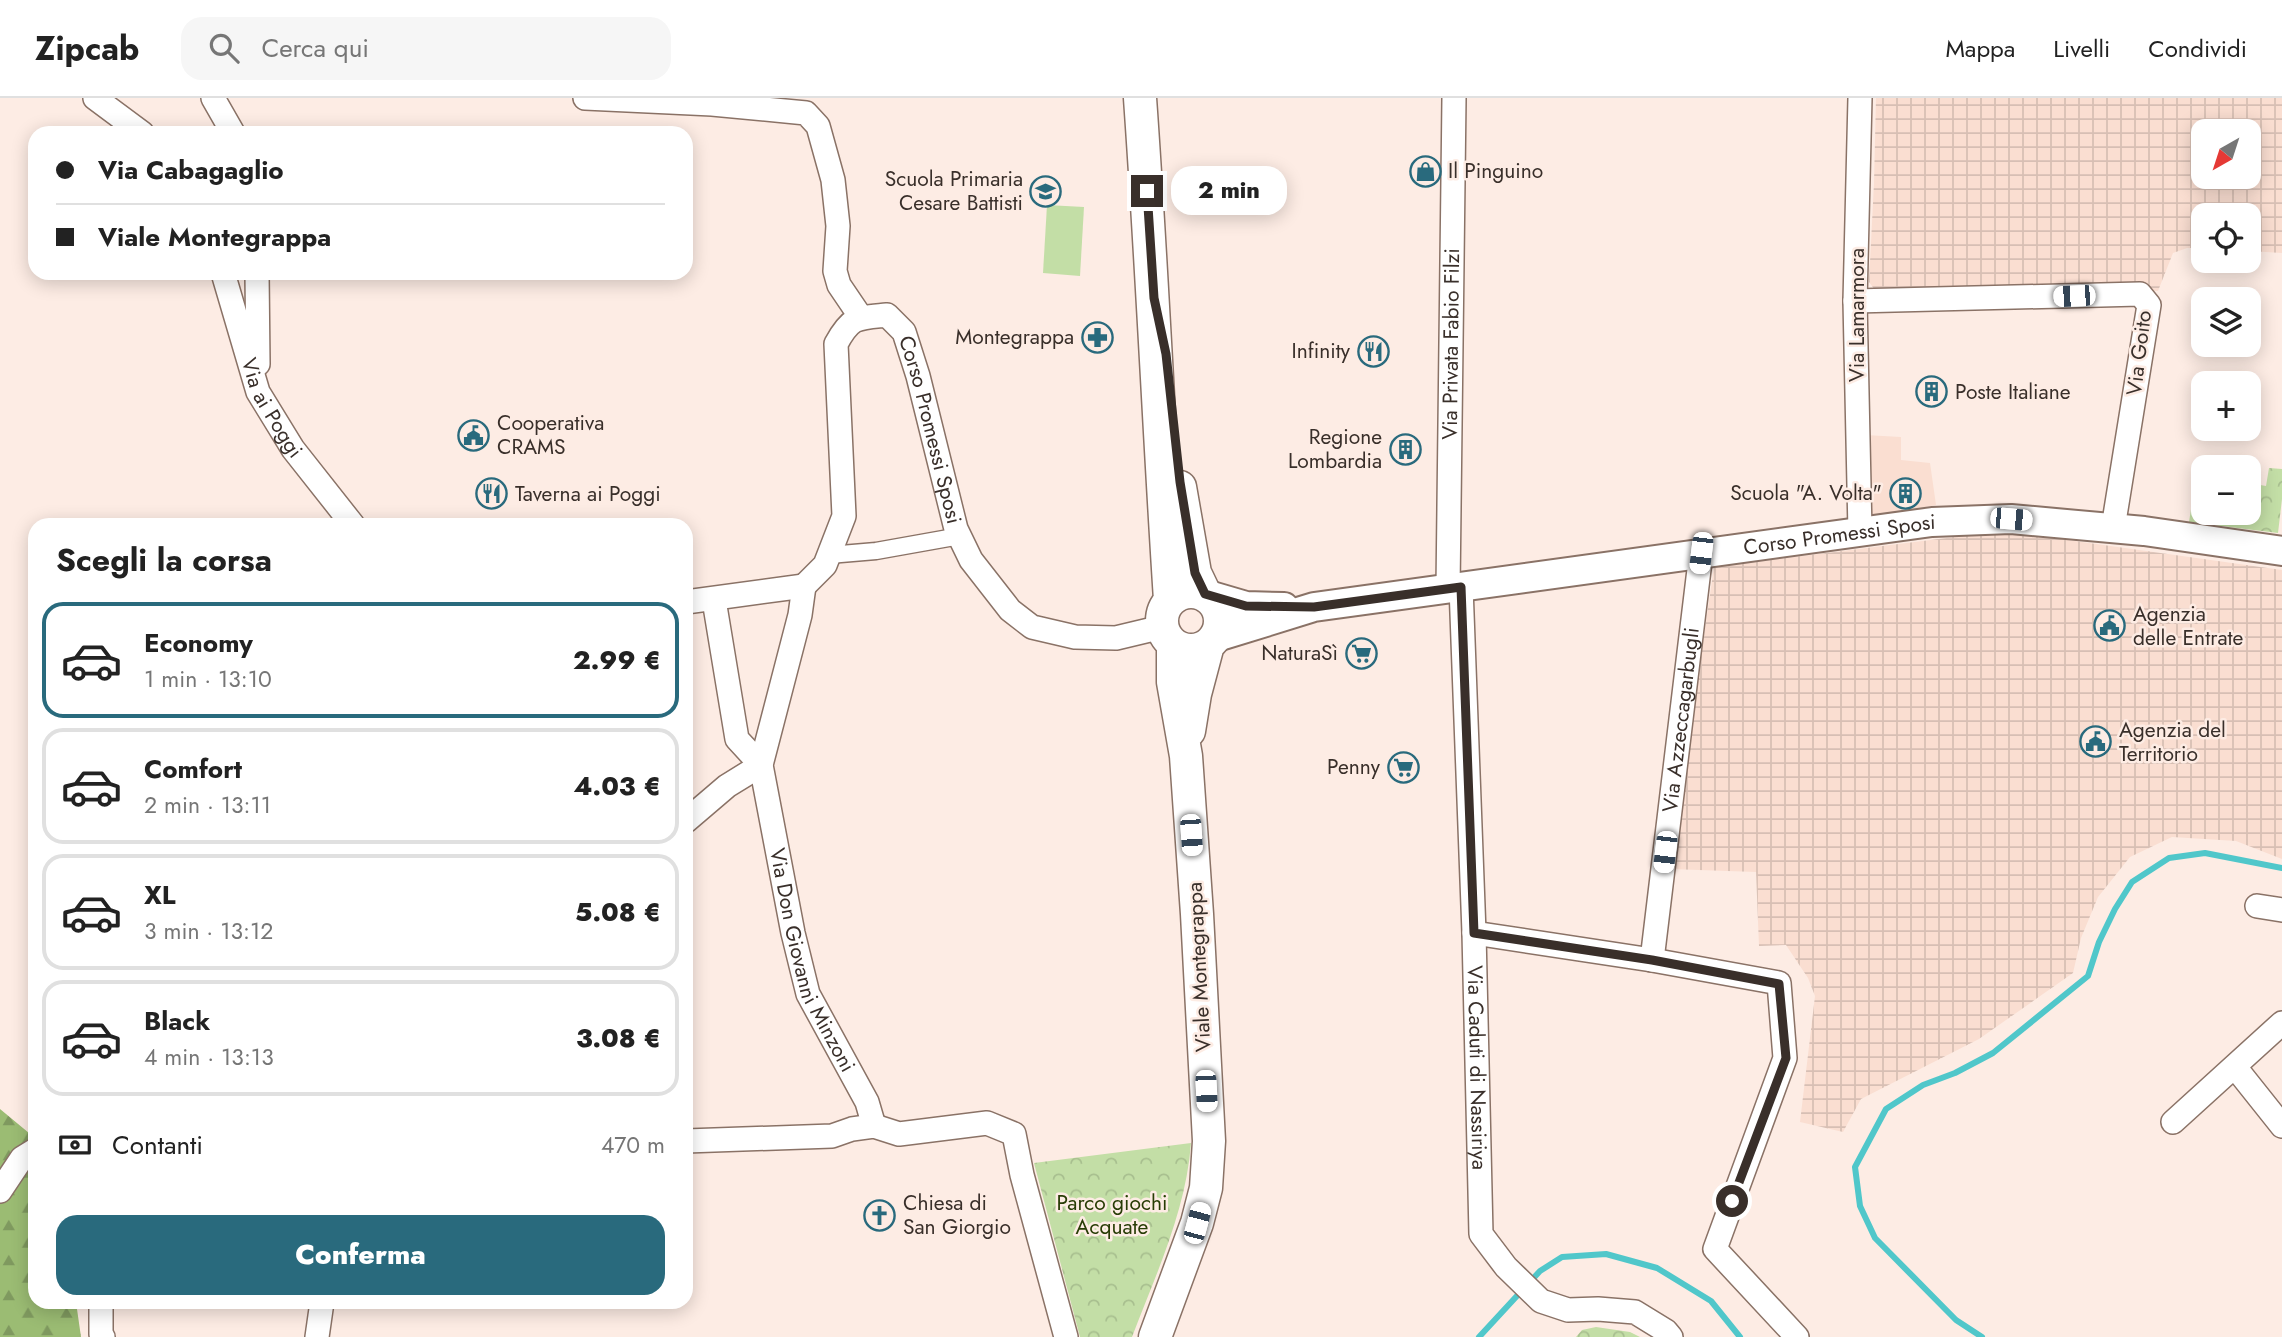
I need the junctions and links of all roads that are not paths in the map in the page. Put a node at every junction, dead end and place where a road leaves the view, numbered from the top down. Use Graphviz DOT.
graph roads {
  1 [pos="95,98"];
  2 [pos="213,98"];
  3 [pos="585,98"];
  4 [pos="1140,98"];
  5 [pos="1454,98"];
  6 [pos="1860,98"];
  7 [pos="133,126"];
  8 [pos="229,126"];
  9 [pos="225,280"];
  10 [pos="257,280"];
  11 [pos="1154,298"];
  12 [pos="1856,301"];
  13 [pos="860,316"];
  14 [pos="258,392"];
  15 [pos="347,518"];
  16 [pos="2113,528"];
  17 [pos="1860,533"];
  18 [pos="960,536"];
  19 [pos="2282,551"];
  20 [pos="1701,553"];
  21 [pos="829,555"];
  22 [pos="804,586"];
  23 [pos="1455,588"];
  24 [pos="1205,594"];
  25 [pos="714,600"];
  26 [pos="693,602"];
  27 [pos="1314,607"];
  28 [pos="1169,624"];
  29 [pos="1213,641"];
  30 [pos="1186,757"];
  31 [pos="761,765"];
  32 [pos="693,815"];
  33 [pos="2257,906"];
  34 [pos="2282,910"];
  35 [pos="1474,933"];
  36 [pos="1652,960"];
  37 [pos="2282,1023"];
  38 [pos="2235,1068"];
  39 [pos="2173,1122"];
  40 [pos="2282,1126"];
  41 [pos="863,1128"];
  42 [pos="693,1141"];
  43 [pos="28,1154"];
  44 [pos="0,1191"];
  45 [pos="101,1309"];
  46 [pos="322,1309"];
  47 [pos="103,1337"];
  48 [pos="317,1337"];
  49 [pos="1066,1337"];
  50 [pos="1155,1337"];
  51 [pos="1671,1337"];
  52 [pos="1797,1337"];
  1 -- 7 [label="street"];
  2 -- 8 [label="street"];
  3 -- 13 [label="street"];
  4 -- 11 [label="main road, Viale Montegrappa"];
  5 -- 23 [label="street, Via Privata Fabio Filzi"];
  6 -- 12 [label="street, Via Lamarmora"];
  9 -- 14 [label="street, Via ai Poggi"];
  10 -- 14 [label="street"];
  11 -- 24 [label="main road, Viale Montegrappa"];
  11 -- 28 [label="main road, Viale Montegrappa"];
  12 -- 16 [label="street, Via Goito"];
  12 -- 17 [label="street, Via Lamarmora"];
  13 -- 18 [label="street, Corso Promessi Sposi"];
  13 -- 21 [label="street"];
  14 -- 15 [label="street, Via ai Poggi"];
  16 -- 17 [label="street, Corso Promessi Sposi"];
  16 -- 19 [label="street, Corso Promessi Sposi"];
  17 -- 20 [label="street, Corso Promessi Sposi"];
  18 -- 21 [label="street"];
  18 -- 28 [label="street, Corso Promessi Sposi"];
  20 -- 23 [label="street, Corso Promessi Sposi"];
  20 -- 36 [label="street, Via Azzeccagarbugli"];
  21 -- 22 [label="street"];
  22 -- 25 [label="street"];
  22 -- 31 [label="street, Via Don Giovanni Minzoni"];
  23 -- 27 [label="street, Corso Promessi Sposi"];
  23 -- 35 [label="street, Via Caduti di Nassiriya"];
  24 -- 27 [label="street, Corso Promessi Sposi"];
  24 -- 28 [label="main road"];
  24 -- 29 [label="main road"];
  25 -- 26 [label="street"];
  25 -- 31 [label="street"];
  27 -- 29 [label="street, Corso Promessi Sposi"];
  28 -- 29 [label="main road"];
  28 -- 30 [label="main road, Viale Montegrappa"];
  29 -- 30 [label="main road, Viale Montegrappa"];
  30 -- 50 [label="main road, Viale Montegrappa"];
  31 -- 32 [label="street"];
  31 -- 41 [label="street, Via Don Giovanni Minzoni"];
  33 -- 34 [label="street"];
  35 -- 36 [label="street"];
  35 -- 51 [label="street, Via Caduti di Nassiriya"];
  36 -- 52 [label="street"];
  37 -- 38 [label="street"];
  38 -- 39 [label="street"];
  38 -- 40 [label="street"];
  41 -- 42 [label="street"];
  41 -- 49 [label="street"];
  43 -- 44 [label="street"];
  45 -- 47 [label="street"];
  46 -- 48 [label="street"];
}
